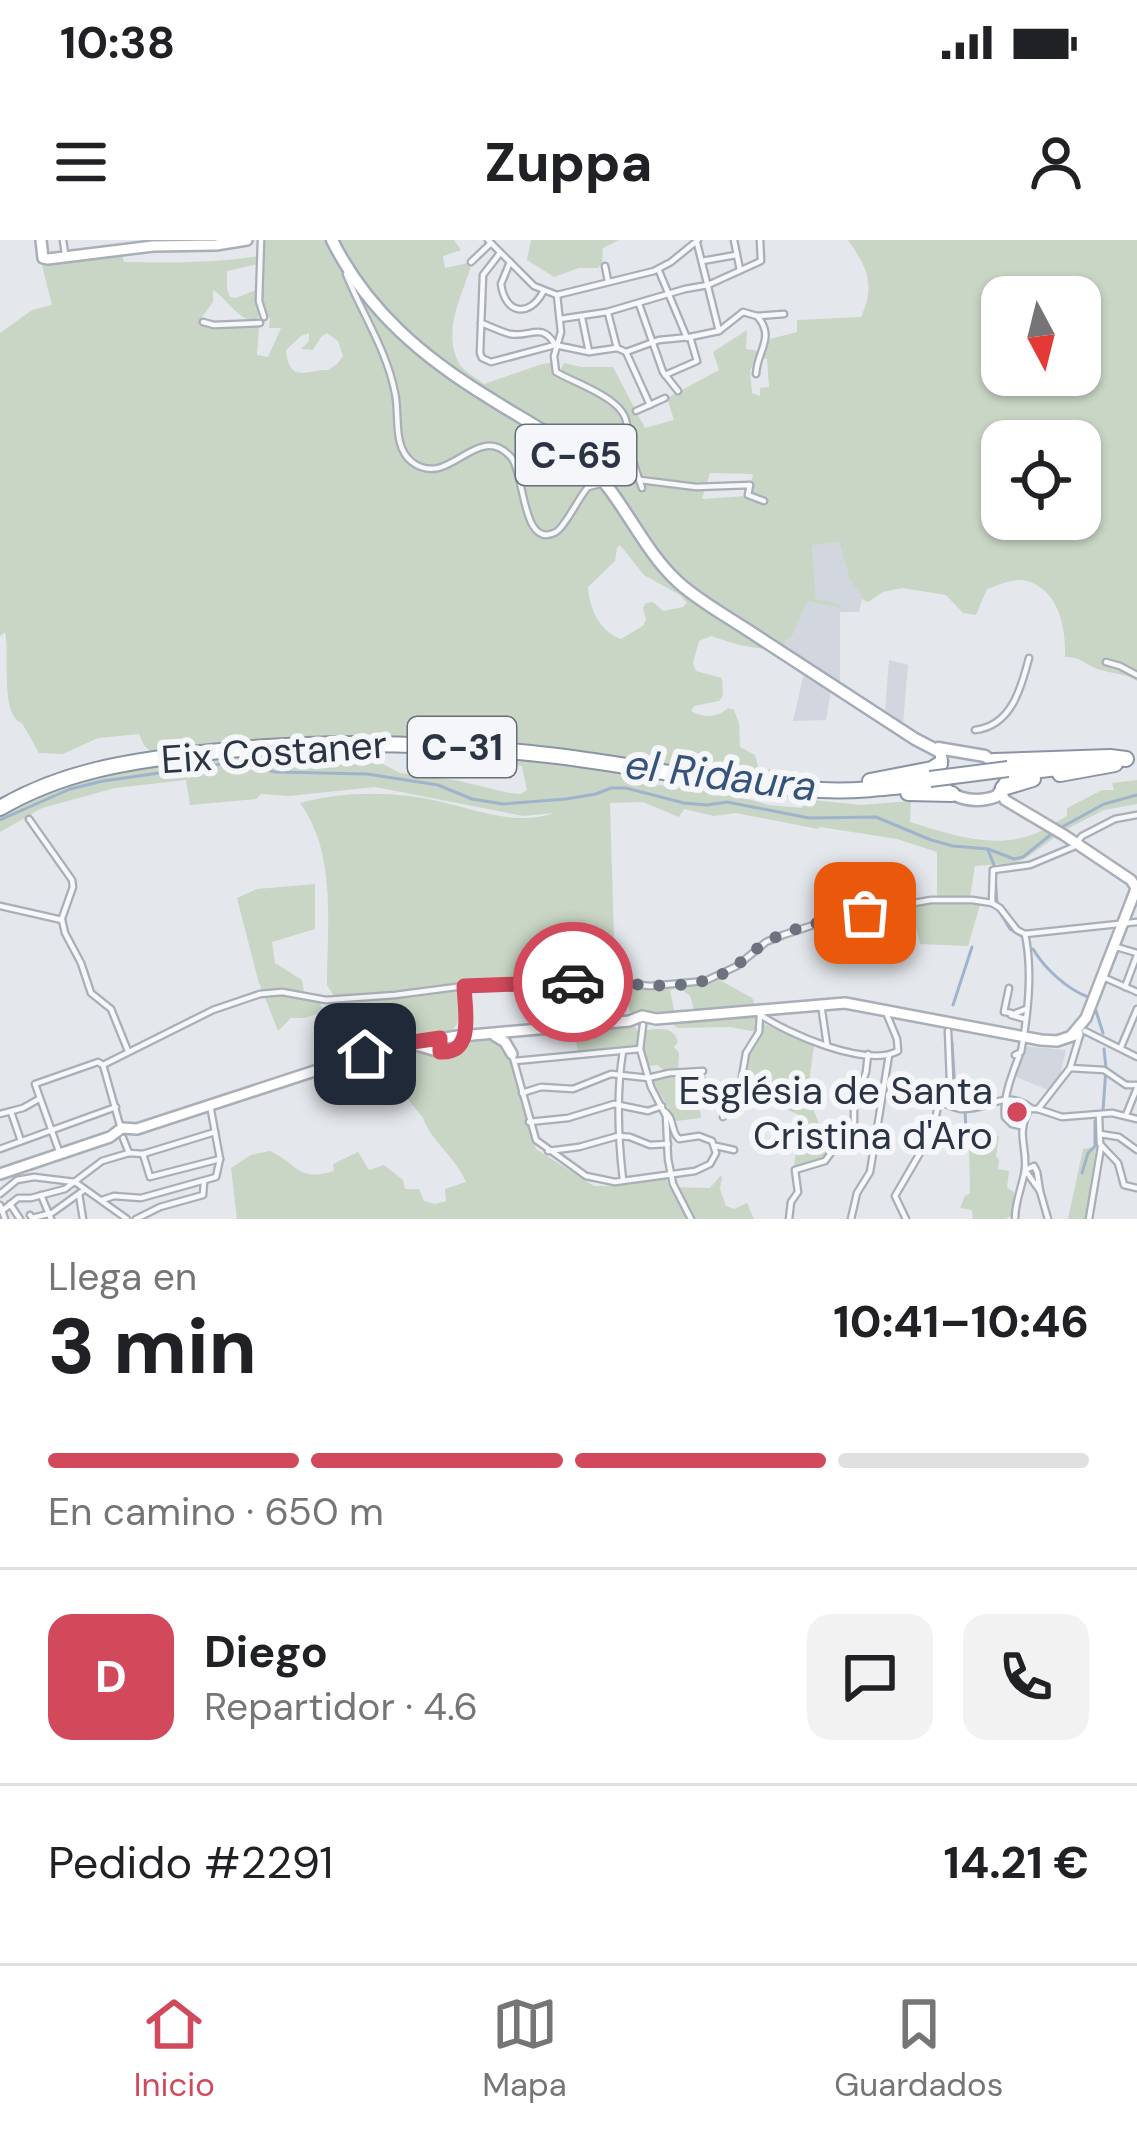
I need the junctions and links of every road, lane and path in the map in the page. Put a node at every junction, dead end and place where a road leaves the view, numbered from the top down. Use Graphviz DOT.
graph roads {
  1 [pos="59,240"];
  2 [pos="222,240"];
  3 [pos="247,240"];
  4 [pos="261,240"];
  5 [pos="332,240"];
  6 [pos="697,240"];
  7 [pos="734,240"];
  8 [pos="760,240"];
  9 [pos="41,241"];
  10 [pos="153,241"];
  11 [pos="489,241"];
  12 [pos="108,244"];
  13 [pos="500,253"];
  14 [pos="65,254"];
  15 [pos="736,255"];
  16 [pos="43,257"];
  17 [pos="702,261"];
  18 [pos="471,262"];
  19 [pos="510,262"];
  20 [pos="605,266"];
  21 [pos="349,269"];
  22 [pos="658,269"];
  23 [pos="740,270"];
  24 [pos="608,281"];
  25 [pos="708,285"];
  26 [pos="544,291"];
  27 [pos="668,294"];
  28 [pos="557,295"];
  29 [pos="638,304"];
  30 [pos="607,312"];
  31 [pos="784,314"];
  32 [pos="758,316"];
  33 [pos="581,318"];
  34 [pos="560,319"];
  35 [pos="203,322"];
  36 [pos="481,324"];
  37 [pos="467,325"];
  38 [pos="719,331"];
  39 [pos="688,338"];
  40 [pos="653,342"];
  41 [pos="555,345"];
  42 [pos="617,349"];
  43 [pos="589,352"];
  44 [pos="626,352"];
  45 [pos="756,374"];
  46 [pos="665,375"];
  47 [pos="678,391"];
  48 [pos="665,398"];
  49 [pos="650,405"];
  50 [pos="636,411"];
  51 [pos="624,435"];
  52 [pos="603,482"];
  53 [pos="764,501"];
  54 [pos="1029,658"];
  55 [pos="1106,662"];
  56 [pos="1137,675"];
  57 [pos="975,730"];
  58 [pos="923,744"];
  59 [pos="960,752"];
  60 [pos="994,761"];
  61 [pos="1132,761"];
  62 [pos="941,762"];
  63 [pos="1005,781"];
  64 [pos="831,789"];
  65 [pos="952,794"];
  66 [pos="986,800"];
  67 [pos="1012,804"];
  68 [pos="0,806"];
  69 [pos="1137,815"];
  70 [pos="28,819"];
  71 [pos="1076,843"];
  72 [pos="1135,887"];
  73 [pos="992,903"];
  74 [pos="0,906"];
  75 [pos="62,920"];
  76 [pos="1125,924"];
  77 [pos="1025,934"];
  78 [pos="1112,946"];
  79 [pos="1137,954"];
  80 [pos="1103,977"];
  81 [pos="464,985"];
  82 [pos="1125,987"];
  83 [pos="1009,988"];
  84 [pos="1137,992"];
  85 [pos="1094,994"];
  86 [pos="821,1004"];
  87 [pos="1026,1009"];
  88 [pos="885,1010"];
  89 [pos="758,1012"];
  90 [pos="1011,1012"];
  91 [pos="1136,1014"];
  92 [pos="1025,1019"];
  93 [pos="642,1021"];
  94 [pos="951,1028"];
  95 [pos="1133,1029"];
  96 [pos="1081,1030"];
  97 [pos="510,1036"];
  98 [pos="1024,1037"];
  99 [pos="440,1038"];
  100 [pos="1057,1041"];
  101 [pos="399,1044"];
  102 [pos="827,1045"];
  103 [pos="1121,1047"];
  104 [pos="640,1049"];
  105 [pos="128,1051"];
  106 [pos="623,1051"];
  107 [pos="1076,1051"];
  108 [pos="440,1052"];
  109 [pos="868,1054"];
  110 [pos="889,1055"];
  111 [pos="1137,1057"];
  112 [pos="513,1058"];
  113 [pos="103,1065"];
  114 [pos="1070,1068"];
  115 [pos="703,1071"];
  116 [pos="620,1074"];
  117 [pos="648,1078"];
  118 [pos="1137,1086"];
  119 [pos="521,1093"];
  120 [pos="40,1099"];
  121 [pos="1007,1099"];
  122 [pos="940,1102"];
  123 [pos="210,1105"];
  124 [pos="619,1105"];
  125 [pos="116,1107"];
  126 [pos="663,1109"];
  127 [pos="1035,1109"];
  128 [pos="11,1112"];
  129 [pos="0,1114"];
  130 [pos="1082,1114"];
  131 [pos="1099,1115"];
  132 [pos="1126,1115"];
  133 [pos="723,1117"];
  134 [pos="1137,1119"];
  135 [pos="529,1122"];
  136 [pos="1079,1125"];
  137 [pos="1022,1126"];
  138 [pos="51,1130"];
  139 [pos="215,1132"];
  140 [pos="1100,1134"];
  141 [pos="124,1135"];
  142 [pos="618,1136"];
  143 [pos="21,1141"];
  144 [pos="668,1144"];
  145 [pos="1,1146"];
  146 [pos="716,1146"];
  147 [pos="1101,1148"];
  148 [pos="1137,1149"];
  149 [pos="734,1150"];
  150 [pos="548,1151"];
  151 [pos="60,1154"];
  152 [pos="143,1154"];
  153 [pos="220,1159"];
  154 [pos="1025,1170"];
  155 [pos="671,1173"];
  156 [pos="0,1174"];
  157 [pos="623,1180"];
  158 [pos="204,1182"];
  159 [pos="80,1186"];
  160 [pos="1137,1188"];
  161 [pos="65,1189"];
  162 [pos="0,1193"];
  163 [pos="41,1195"];
  164 [pos="156,1195"];
  165 [pos="101,1200"];
  166 [pos="68,1203"];
  167 [pos="10,1204"];
  168 [pos="160,1208"];
  169 [pos="2,1212"];
  170 [pos="30,1216"];
  171 [pos="53,1217"];
  172 [pos="83,1217"];
  173 [pos="20,1219"];
  174 [pos="74,1219"];
  175 [pos="128,1219"];
  176 [pos="136,1219"];
  177 [pos="691,1219"];
  178 [pos="788,1219"];
  179 [pos="851,1219"];
  180 [pos="906,1219"];
  181 [pos="1015,1219"];
  182 [pos="1048,1219"];
  183 [pos="1089,1219"];
  1 -- 9 [label="street"];
  1 -- 14 [label="street"];
  2 -- 10 [label="street"];
  3 -- 16 [label="street"];
  4 -- 35 [label="street"];
  5 -- 21 [label="main road, C-65"];
  6 -- 17 [label="street"];
  6 -- 22 [label="street"];
  7 -- 15 [label="street"];
  8 -- 23 [label="street"];
  9 -- 16 [label="street"];
  10 -- 12 [label="street"];
  11 -- 13 [label="street"];
  11 -- 18 [label="street"];
  12 -- 14 [label="street"];
  13 -- 19 [label="street"];
  13 -- 36 [label="street"];
  14 -- 16 [label="street"];
  15 -- 17 [label="street"];
  15 -- 23 [label="street"];
  17 -- 25 [label="street"];
  19 -- 26 [label="street"];
  19 -- 26 [label="street"];
  20 -- 24 [label="street"];
  21 -- 52 [label="main road, C-65"];
  21 -- 52 [label="street"];
  22 -- 24 [label="street"];
  22 -- 27 [label="street"];
  23 -- 25 [label="street"];
  24 -- 28 [label="street"];
  25 -- 27 [label="street"];
  25 -- 38 [label="street"];
  26 -- 28 [label="street"];
  27 -- 29 [label="street"];
  27 -- 39 [label="street"];
  28 -- 34 [label="street"];
  29 -- 30 [label="street"];
  29 -- 40 [label="street"];
  30 -- 33 [label="street"];
  30 -- 42 [label="street"];
  31 -- 32 [label="street"];
  32 -- 38 [label="street"];
  32 -- 45 [label="street"];
  33 -- 34 [label="street"];
  33 -- 43 [label="street"];
  34 -- 41 [label="street"];
  36 -- 37 [label="street"];
  36 -- 41 [label="street"];
  36 -- 41 [label="street"];
  38 -- 39 [label="street"];
  39 -- 40 [label="street"];
  39 -- 46 [label="street"];
  40 -- 44 [label="street"];
  40 -- 46 [label="street"];
  41 -- 43 [label="street"];
  41 -- 51 [label="street"];
  42 -- 43 [label="street"];
  42 -- 44 [label="street"];
  44 -- 49 [label="street"];
  46 -- 47 [label="street"];
  48 -- 49 [label="street"];
  49 -- 50 [label="street"];
  51 -- 52 [label="street"];
  51 -- 53 [label="street"];
  52 -- 58 [label="main road, C-65"];
  54 -- 57 [label="street"];
  55 -- 56 [label="street"];
  58 -- 59 [label="main road, C-65"];
  58 -- 62 [label="main road, C-65"];
  59 -- 60 [label="main road, C-65"];
  59 -- 62 [label="main road"];
  60 -- 61 [label="highway, C-65"];
  60 -- 63 [label="main road"];
  61 -- 63 [label="highway, Eix Costaner / C-31"];
  62 -- 64 [label="highway"];
  62 -- 65 [label="main road, C-65"];
  63 -- 64 [label="highway, Eix Costaner / C-31, bridge"];
  63 -- 66 [label="main road"];
  63 -- 67 [label="street"];
  64 -- 65 [label="highway"];
  64 -- 68 [label="highway, Eix Costaner / C-31"];
  65 -- 66 [label="main road"];
  66 -- 67 [label="street"];
  67 -- 71 [label="street"];
  69 -- 71 [label="street"];
  70 -- 75 [label="street"];
  71 -- 72 [label="street"];
  71 -- 73 [label="street"];
  72 -- 76 [label="street"];
  73 -- 77 [label="street"];
  73 -- 81 [label="street"];
  74 -- 75 [label="street"];
  75 -- 105 [label="street"];
  76 -- 77 [label="street"];
  76 -- 78 [label="street"];
  77 -- 87 [label="street"];
  78 -- 79 [label="street"];
  78 -- 80 [label="street"];
  78 -- 85 [label="street"];
  79 -- 82 [label="street"];
  80 -- 82 [label="street"];
  80 -- 85 [label="street"];
  81 -- 105 [label="street"];
  81 -- 108 [label="street"];
  82 -- 84 [label="street"];
  83 -- 90 [label="street"];
  85 -- 96 [label="street"];
  86 -- 88 [label="street"];
  86 -- 89 [label="street"];
  86 -- 102 [label="street"];
  87 -- 90 [label="street"];
  87 -- 92 [label="street"];
  88 -- 94 [label="street"];
  88 -- 110 [label="street"];
  89 -- 93 [label="street"];
  89 -- 102 [label="street"];
  89 -- 133 [label="street"];
  90 -- 92 [label="street"];
  91 -- 95 [label="street"];
  92 -- 98 [label="street"];
  93 -- 97 [label="street"];
  93 -- 104 [label="street"];
  94 -- 98 [label="street"];
  94 -- 122 [label="street"];
  95 -- 103 [label="street"];
  96 -- 100 [label="street"];
  96 -- 103 [label="street"];
  96 -- 107 [label="street"];
  97 -- 99 [label="street, bridge"];
  97 -- 112 [label="street"];
  98 -- 100 [label="street"];
  98 -- 121 [label="street"];
  99 -- 101 [label="street"];
  99 -- 108 [label="street"];
  100 -- 107 [label="street"];
  101 -- 108 [label="street"];
  101 -- 123 [label="street"];
  102 -- 109 [label="street"];
  103 -- 111 [label="street"];
  104 -- 106 [label="street"];
  104 -- 117 [label="street"];
  105 -- 113 [label="street"];
  106 -- 112 [label="street"];
  106 -- 116 [label="street"];
  107 -- 114 [label="street"];
  109 -- 110 [label="street"];
  109 -- 178 [label="street"];
  110 -- 179 [label="street"];
  112 -- 119 [label="street"];
  113 -- 120 [label="street"];
  113 -- 125 [label="street"];
  114 -- 118 [label="street"];
  114 -- 127 [label="street"];
  115 -- 117 [label="street"];
  116 -- 117 [label="street"];
  116 -- 119 [label="street"];
  116 -- 124 [label="street"];
  117 -- 126 [label="street"];
  118 -- 132 [label="street"];
  119 -- 135 [label="street"];
  120 -- 128 [label="street"];
  120 -- 138 [label="street"];
  121 -- 122 [label="street"];
  121 -- 127 [label="street"];
  121 -- 137 [label="street"];
  122 -- 180 [label="street"];
  123 -- 139 [label="street"];
  123 -- 141 [label="street"];
  124 -- 126 [label="street"];
  124 -- 135 [label="street"];
  124 -- 142 [label="street"];
  125 -- 138 [label="street"];
  125 -- 141 [label="street"];
  126 -- 144 [label="street"];
  126 -- 146 [label="street"];
  127 -- 130 [label="street"];
  127 -- 137 [label="street"];
  128 -- 129 [label="street"];
  128 -- 143 [label="street"];
  130 -- 131 [label="street"];
  130 -- 136 [label="street"];
  131 -- 132 [label="street"];
  131 -- 140 [label="street"];
  132 -- 134 [label="street"];
  135 -- 150 [label="street"];
  137 -- 154 [label="street"];
  138 -- 143 [label="street"];
  138 -- 151 [label="street"];
  139 -- 152 [label="street"];
  139 -- 153 [label="street"];
  140 -- 147 [label="street"];
  140 -- 148 [label="street"];
  141 -- 151 [label="street"];
  141 -- 152 [label="street"];
  141 -- 159 [label="street"];
  142 -- 144 [label="street"];
  142 -- 150 [label="street"];
  142 -- 157 [label="street"];
  143 -- 145 [label="street"];
  144 -- 155 [label="street"];
  146 -- 149 [label="street"];
  146 -- 155 [label="street"];
  147 -- 160 [label="street"];
  147 -- 183 [label="street"];
  150 -- 157 [label="street"];
  151 -- 156 [label="street"];
  152 -- 153 [label="street"];
  153 -- 158 [label="street"];
  154 -- 181 [label="street"];
  154 -- 182 [label="street"];
  155 -- 157 [label="street"];
  155 -- 177 [label="street"];
  158 -- 164 [label="street"];
  158 -- 168 [label="street"];
  159 -- 161 [label="street"];
  159 -- 162 [label="street"];
  159 -- 165 [label="street"];
  159 -- 166 [label="street"];
  159 -- 172 [label="street"];
  161 -- 163 [label="street"];
  161 -- 166 [label="street"];
  163 -- 167 [label="street"];
  163 -- 171 [label="street"];
  164 -- 165 [label="street"];
  164 -- 168 [label="street"];
  165 -- 175 [label="street"];
  166 -- 171 [label="street"];
  167 -- 169 [label="street"];
  167 -- 173 [label="street"];
  168 -- 176 [label="street"];
  170 -- 171 [label="street"];
  172 -- 174 [label="street"];
}
